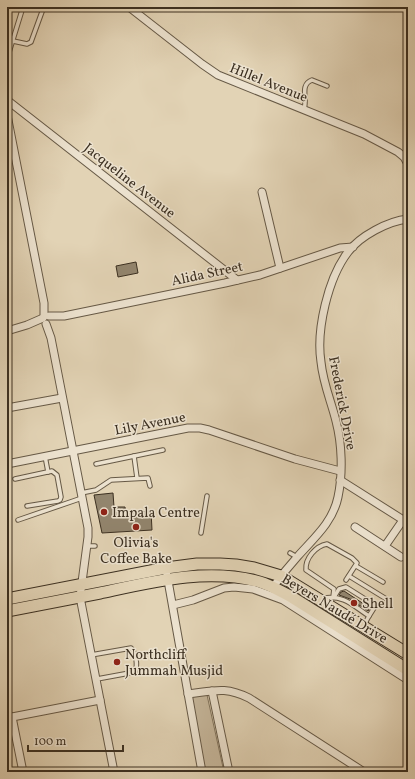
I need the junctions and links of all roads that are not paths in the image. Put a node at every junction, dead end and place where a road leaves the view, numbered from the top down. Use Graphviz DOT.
graph roads {
  1 [pos="23,7"];
  2 [pos="42,7"];
  3 [pos="129,7"];
  4 [pos="13,41"];
  5 [pos="7,59"];
  6 [pos="327,86"];
  7 [pos="7,100"];
  8 [pos="304,109"];
  9 [pos="7,115"];
  10 [pos="408,164"];
  11 [pos="262,192"];
  12 [pos="408,219"];
  13 [pos="353,246"];
  14 [pos="280,268"];
  15 [pos="237,280"];
  16 [pos="47,320"];
  17 [pos="7,330"];
  18 [pos="62,398"];
  19 [pos="7,408"];
  20 [pos="163,450"];
  21 [pos="73,451"];
  22 [pos="45,456"];
  23 [pos="134,456"];
  24 [pos="7,464"];
  25 [pos="96,464"];
  26 [pos="340,471"];
  27 [pos="48,472"];
  28 [pos="137,478"];
  29 [pos="15,479"];
  30 [pos="340,480"];
  31 [pos="150,486"];
  32 [pos="81,496"];
  33 [pos="207,496"];
  34 [pos="27,506"];
  35 [pos="18,520"];
  36 [pos="405,521"];
  37 [pos="355,527"];
  38 [pos="201,533"];
  39 [pos="86,546"];
  40 [pos="95,546"];
  41 [pos="385,546"];
  42 [pos="402,557"];
  43 [pos="356,566"];
  44 [pos="166,568"];
  45 [pos="281,576"];
  46 [pos="349,576"];
  47 [pos="168,580"];
  48 [pos="346,580"];
  49 [pos="383,582"];
  50 [pos="273,587"];
  51 [pos="81,592"];
  52 [pos="333,597"];
  53 [pos="318,598"];
  54 [pos="7,599"];
  55 [pos="388,600"];
  56 [pos="173,605"];
  57 [pos="7,611"];
  58 [pos="366,621"];
  59 [pos="408,654"];
  60 [pos="91,655"];
  61 [pos="408,670"];
  62 [pos="96,680"];
  63 [pos="408,680"];
  64 [pos="212,691"];
  65 [pos="188,694"];
  66 [pos="100,700"];
  67 [pos="10,717"];
  68 [pos="23,772"];
  69 [pos="114,772"];
  70 [pos="202,772"];
  71 [pos="229,772"];
  72 [pos="364,772"];
  1 -- 4 [label="lane"];
  2 -- 4 [label="lane"];
  3 -- 8 [label="street, Hillel Avenue"];
  4 -- 5 [label="lane"];
  6 -- 8 [label="lane"];
  7 -- 15 [label="street, Jacqueline Avenue"];
  8 -- 10 [label="street, Hillel Avenue"];
  9 -- 16 [label="street"];
  11 -- 14 [label="street"];
  12 -- 13 [label="street, Frederick Drive"];
  13 -- 14 [label="street, Alida Street"];
  13 -- 26 [label="street, Frederick Drive"];
  14 -- 15 [label="street, Alida Street"];
  15 -- 16 [label="street, Alida Street"];
  16 -- 17 [label="street, Alida Street"];
  16 -- 18 [label="street"];
  18 -- 19 [label="street"];
  18 -- 21 [label="street"];
  20 -- 23 [label="lane"];
  21 -- 22 [label="street, Lily Avenue"];
  21 -- 26 [label="street, Lily Avenue"];
  21 -- 32 [label="street"];
  22 -- 24 [label="street, Lily Avenue"];
  22 -- 27 [label="lane"];
  23 -- 25 [label="lane"];
  23 -- 28 [label="lane"];
  26 -- 30 [label="street, Frederick Drive"];
  27 -- 29 [label="lane"];
  27 -- 34 [label="lane"];
  28 -- 31 [label="lane"];
  28 -- 32 [label="lane"];
  30 -- 36 [label="street"];
  30 -- 45 [label="street, Frederick Drive"];
  32 -- 35 [label="lane"];
  32 -- 39 [label="street"];
  33 -- 38 [label="lane"];
  36 -- 41 [label="street"];
  37 -- 41 [label="street"];
  39 -- 40 [label="lane"];
  39 -- 51 [label="street"];
  41 -- 42 [label="street"];
  43 -- 46 [label="lane"];
  43 -- 49 [label="lane"];
  43 -- 52 [label="lane"];
  44 -- 45 [label="main road, Beyers Naudé Drive"];
  44 -- 47 [label="street"];
  44 -- 51 [label="main road, Beyers Naudé Drive"];
  45 -- 50 [label="street, Frederick Drive"];
  45 -- 53 [label="main road, Beyers Naudé Drive"];
  46 -- 48 [label="lane"];
  46 -- 55 [label="lane"];
  47 -- 50 [label="main road, Beyers Naudé Drive"];
  47 -- 51 [label="main road, Beyers Naudé Drive"];
  47 -- 56 [label="street"];
  50 -- 61 [label="main road, Beyers Naudé Drive"];
  51 -- 54 [label="main road, Beyers Naudé Drive"];
  51 -- 57 [label="main road, Beyers Naudé Drive"];
  51 -- 60 [label="street"];
  52 -- 53 [label="lane"];
  52 -- 58 [label="lane"];
  52 -- 58 [label="lane"];
  53 -- 58 [label="main road, Beyers Naudé Drive"];
  56 -- 63 [label="street, Beyers Naudé Drive"];
  56 -- 65 [label="street"];
  58 -- 59 [label="main road, Beyers Naudé Drive"];
  60 -- 62 [label="street"];
  60 -- 62 [label="lane"];
  62 -- 66 [label="street"];
  64 -- 65 [label="street"];
  64 -- 71 [label="street"];
  64 -- 72 [label="street"];
  65 -- 70 [label="street"];
  66 -- 67 [label="street"];
  66 -- 69 [label="street"];
  67 -- 68 [label="street"];
}
